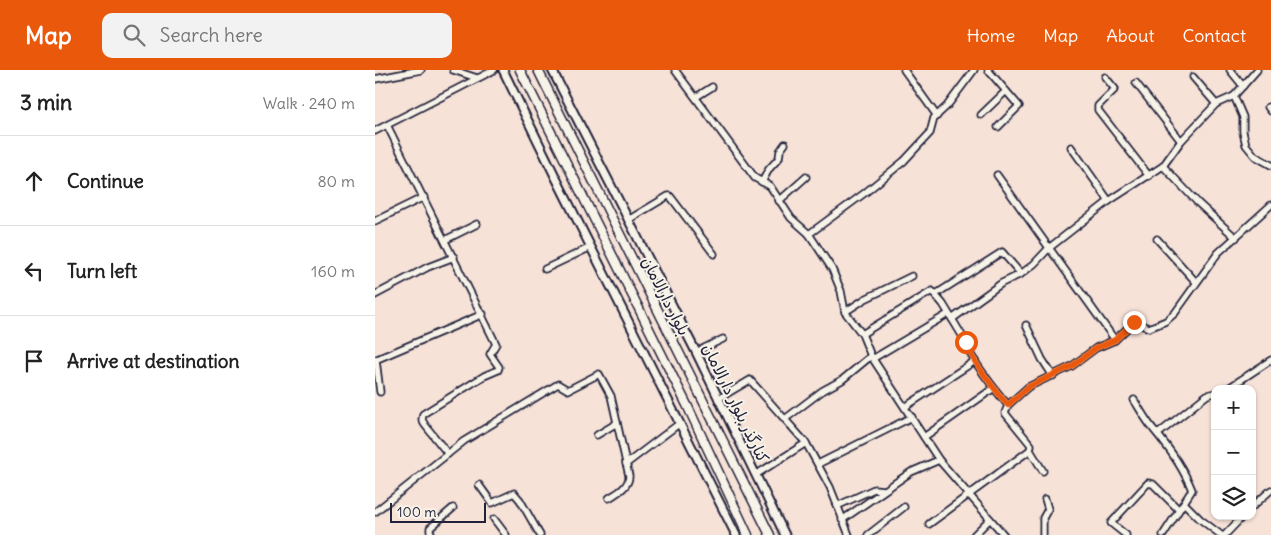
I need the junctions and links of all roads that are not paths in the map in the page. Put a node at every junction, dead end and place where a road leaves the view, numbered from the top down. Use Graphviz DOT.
graph roads {
  1 [pos="421,70"];
  2 [pos="453,70"];
  3 [pos="494,70"];
  4 [pos="503,70"];
  5 [pos="520,70"];
  6 [pos="537,70"];
  7 [pos="675,70"];
  8 [pos="904,70"];
  9 [pos="974,70"];
  10 [pos="988,70"];
  11 [pos="1230,70"];
  12 [pos="1257,70"];
  13 [pos="555,71"];
  14 [pos="1193,76"];
  15 [pos="1105,77"];
  16 [pos="477,78"];
  17 [pos="375,79"];
  18 [pos="1136,83"];
  19 [pos="1243,86"];
  20 [pos="712,87"];
  21 [pos="1006,92"];
  22 [pos="1233,96"];
  23 [pos="696,97"];
  24 [pos="1216,104"];
  25 [pos="981,115"];
  26 [pos="937,116"];
  27 [pos="387,125"];
  28 [pos="998,126"];
  29 [pos="375,131"];
  30 [pos="1181,141"];
  31 [pos="785,144"];
  32 [pos="1071,147"];
  33 [pos="1271,165"];
  34 [pos="1163,166"];
  35 [pos="997,175"];
  36 [pos="1149,176"];
  37 [pos="807,177"];
  38 [pos="762,182"];
  39 [pos="424,197"];
  40 [pos="779,201"];
  41 [pos="1109,201"];
  42 [pos="1271,205"];
  43 [pos="629,220"];
  44 [pos="375,221"];
  45 [pos="477,224"];
  46 [pos="809,234"];
  47 [pos="1236,238"];
  48 [pos="1157,239"];
  49 [pos="445,240"];
  50 [pos="591,247"];
  51 [pos="1049,248"];
  52 [pos="714,254"];
  53 [pos="454,257"];
  54 [pos="545,269"];
  55 [pos="1021,274"];
  56 [pos="911,276"];
  57 [pos="1196,282"];
  58 [pos="936,294"];
  59 [pos="375,295"];
  60 [pos="845,312"];
  61 [pos="483,314"];
  62 [pos="950,316"];
  63 [pos="1026,325"];
  64 [pos="862,334"];
  65 [pos="723,339"];
  66 [pos="1115,340"];
  67 [pos="696,352"];
  68 [pos="872,357"];
  69 [pos="375,360"];
  70 [pos="1271,360"];
  71 [pos="975,361"];
  72 [pos="1053,376"];
  73 [pos="1233,385"];
  74 [pos="995,388"];
  75 [pos="380,392"];
  76 [pos="1211,394"];
  77 [pos="718,399"];
  78 [pos="1134,400"];
  79 [pos="1008,405"];
  80 [pos="905,407"];
  81 [pos="912,418"];
  82 [pos="785,419"];
  83 [pos="680,423"];
  84 [pos="617,424"];
  85 [pos="1158,434"];
  86 [pos="597,435"];
  87 [pos="924,437"];
  88 [pos="806,443"];
  89 [pos="1029,450"];
  90 [pos="448,454"];
  91 [pos="939,460"];
  92 [pos="626,464"];
  93 [pos="818,464"];
  94 [pos="1043,471"];
  95 [pos="757,474"];
  96 [pos="479,485"];
  97 [pos="884,490"];
  98 [pos="1271,490"];
  99 [pos="970,495"];
  100 [pos="609,498"];
  101 [pos="1045,499"];
  102 [pos="1184,503"];
  103 [pos="1256,503"];
  104 [pos="837,506"];
  105 [pos="904,507"];
  106 [pos="453,508"];
  107 [pos="1178,509"];
  108 [pos="375,512"];
  109 [pos="494,519"];
  110 [pos="990,519"];
  111 [pos="842,520"];
  112 [pos="1239,520"];
  113 [pos="929,524"];
  114 [pos="433,535"];
  115 [pos="506,535"];
  116 [pos="540,535"];
  117 [pos="736,535"];
  118 [pos="748,535"];
  119 [pos="770,535"];
  120 [pos="785,535"];
  121 [pos="849,535"];
  122 [pos="868,535"];
  123 [pos="974,535"];
  124 [pos="1004,535"];
  125 [pos="1043,535"];
  126 [pos="1126,535"];
  127 [pos="1163,535"];
  128 [pos="1223,535"];
  1 -- 17 [label="street"];
  2 -- 16 [label="street"];
  3 -- 16 [label="street"];
  4 -- 50 [label="street"];
  5 -- 118 [label="main road, بلوار دارالامان"];
  6 -- 119 [label="main road, بلوار دارالامان"];
  7 -- 23 [label="street"];
  8 -- 26 [label="street"];
  9 -- 26 [label="street"];
  10 -- 21 [label="street"];
  11 -- 19 [label="street"];
  12 -- 19 [label="street"];
  13 -- 43 [label="street, کنارگذر بلوار دارالامان"];
  14 -- 24 [label="street"];
  15 -- 36 [label="street"];
  16 -- 27 [label="street"];
  18 -- 30 [label="street"];
  19 -- 22 [label="street"];
  20 -- 23 [label="street"];
  21 -- 25 [label="street"];
  21 -- 28 [label="street"];
  22 -- 24 [label="street"];
  22 -- 33 [label="street"];
  23 -- 38 [label="street"];
  24 -- 30 [label="street"];
  26 -- 46 [label="street"];
  27 -- 29 [label="street"];
  27 -- 39 [label="street"];
  30 -- 34 [label="street"];
  31 -- 38 [label="street"];
  32 -- 41 [label="street"];
  34 -- 36 [label="street"];
  34 -- 47 [label="street"];
  35 -- 51 [label="street"];
  36 -- 41 [label="street"];
  37 -- 40 [label="street"];
  38 -- 40 [label="street"];
  39 -- 44 [label="street"];
  39 -- 49 [label="street"];
  40 -- 46 [label="street"];
  41 -- 51 [label="street"];
  42 -- 47 [label="street"];
  43 -- 52 [label="street"];
  43 -- 67 [label="street, کنارگذر بلوار دارالامان"];
  45 -- 49 [label="street"];
  46 -- 60 [label="street"];
  47 -- 57 [label="street"];
  48 -- 57 [label="street"];
  49 -- 53 [label="street"];
  50 -- 54 [label="street"];
  50 -- 83 [label="street"];
  51 -- 55 [label="street"];
  51 -- 66 [label="street"];
  53 -- 59 [label="street"];
  53 -- 61 [label="street"];
  55 -- 58 [label="street"];
  55 -- 62 [label="street"];
  56 -- 60 [label="street"];
  57 -- 66 [label="street"];
  58 -- 62 [label="street"];
  58 -- 64 [label="street"];
  60 -- 64 [label="street"];
  61 -- 69 [label="street"];
  61 -- 90 [label="street"];
  62 -- 68 [label="street"];
  62 -- 71 [label="street"];
  63 -- 72 [label="street"];
  64 -- 68 [label="street"];
  65 -- 67 [label="street"];
  66 -- 72 [label="street"];
  67 -- 77 [label="street, کنارگذر بلوار دارالامان"];
  68 -- 80 [label="street"];
  68 -- 82 [label="street"];
  69 -- 75 [label="street"];
  70 -- 73 [label="street"];
  71 -- 74 [label="street"];
  71 -- 80 [label="street"];
  72 -- 79 [label="street"];
  74 -- 79 [label="street"];
  74 -- 87 [label="street"];
  76 -- 85 [label="street"];
  77 -- 82 [label="street"];
  77 -- 95 [label="street, کنارگذر بلوار دارالامان"];
  78 -- 85 [label="street"];
  79 -- 89 [label="street"];
  80 -- 81 [label="street"];
  81 -- 87 [label="street"];
  81 -- 93 [label="street"];
  82 -- 88 [label="street"];
  83 -- 92 [label="street"];
  83 -- 117 [label="street"];
  84 -- 86 [label="street"];
  84 -- 90 [label="street"];
  84 -- 92 [label="street"];
  85 -- 102 [label="street"];
  87 -- 91 [label="street"];
  88 -- 93 [label="street"];
  88 -- 95 [label="street"];
  89 -- 94 [label="street"];
  89 -- 99 [label="street"];
  90 -- 108 [label="street"];
  91 -- 97 [label="street"];
  91 -- 99 [label="street"];
  92 -- 100 [label="street"];
  93 -- 104 [label="street"];
  95 -- 120 [label="street, کنارگذر بلوار دارالامان"];
  96 -- 116 [label="street"];
  97 -- 104 [label="street"];
  97 -- 111 [label="street"];
  98 -- 103 [label="street"];
  99 -- 110 [label="street"];
  99 -- 113 [label="street"];
  101 -- 125 [label="street"];
  102 -- 107 [label="street"];
  102 -- 128 [label="street"];
  104 -- 111 [label="street"];
  105 -- 122 [label="street"];
  106 -- 114 [label="street"];
  107 -- 126 [label="street"];
  107 -- 127 [label="street"];
  109 -- 115 [label="street"];
  110 -- 123 [label="street"];
  110 -- 124 [label="street"];
  111 -- 121 [label="street"];
  112 -- 128 [label="street"];
}
